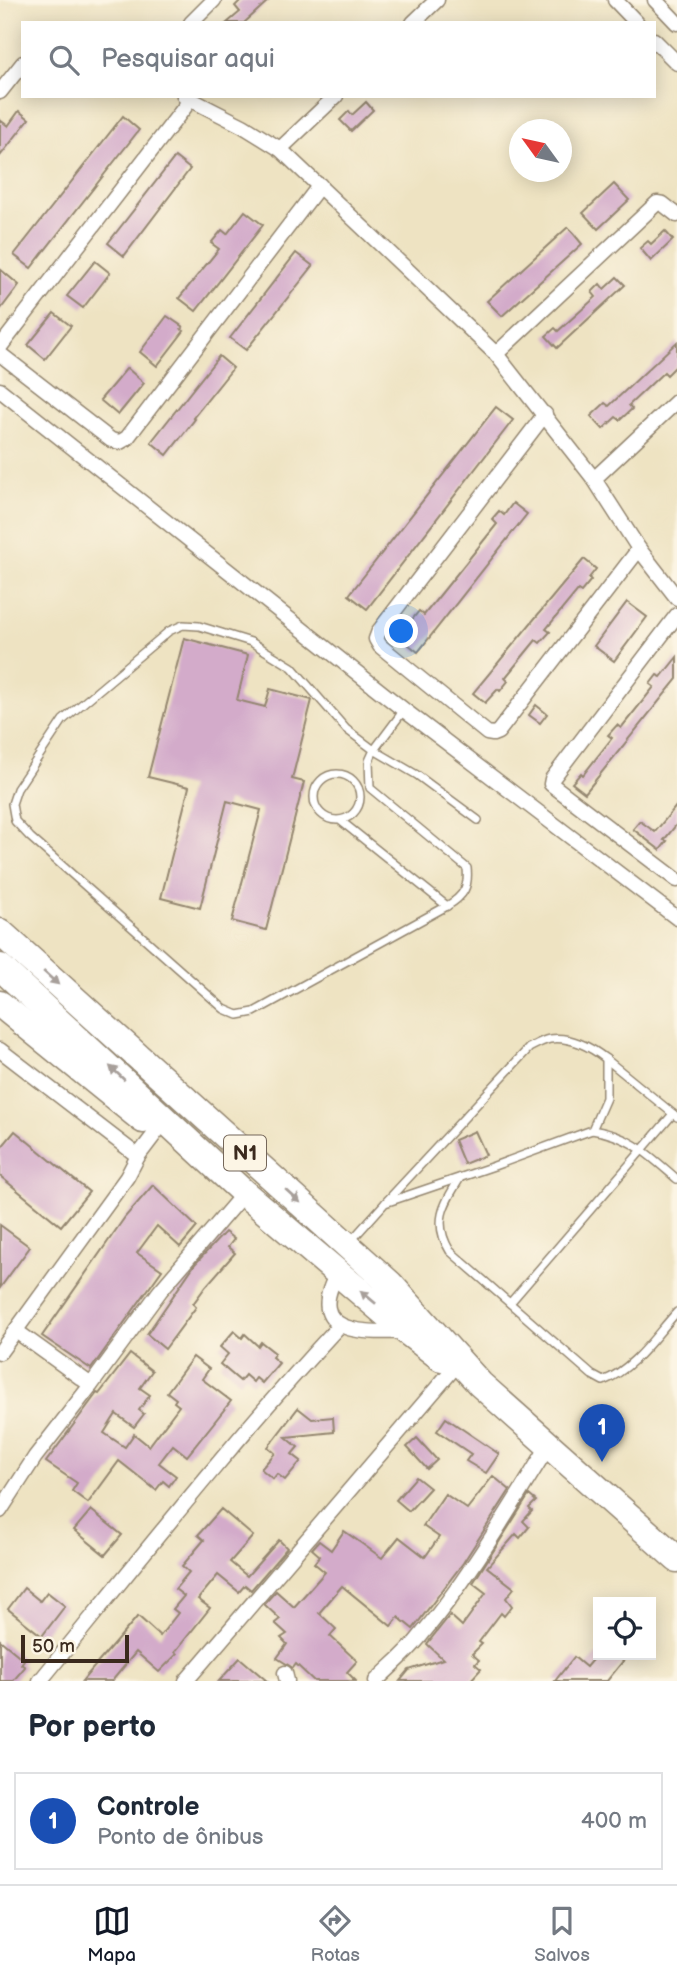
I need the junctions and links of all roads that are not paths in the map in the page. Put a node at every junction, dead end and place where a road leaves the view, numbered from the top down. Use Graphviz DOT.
graph roads {
  1 [pos="214,0"];
  2 [pos="437,0"];
  3 [pos="615,0"];
  4 [pos="654,0"];
  5 [pos="193,21"];
  6 [pos="415,21"];
  7 [pos="635,21"];
  8 [pos="677,23"];
  9 [pos="656,42"];
  10 [pos="677,63"];
  11 [pos="21,66"];
  12 [pos="0,92"];
  13 [pos="187,98"];
  14 [pos="334,98"];
  15 [pos="280,149"];
  16 [pos="320,186"];
  17 [pos="677,215"];
  18 [pos="0,347"];
  19 [pos="0,354"];
  20 [pos="496,354"];
  21 [pos="0,390"];
  22 [pos="677,401"];
  23 [pos="545,414"];
  24 [pos="594,479"];
  25 [pos="639,549"];
  26 [pos="677,598"];
  27 [pos="677,615"];
  28 [pos="404,710"];
  29 [pos="374,750"];
  30 [pos="370,788"];
  31 [pos="360,791"];
  32 [pos="478,820"];
  33 [pos="341,821"];
  34 [pos="675,875"];
  35 [pos="447,906"];
  36 [pos="677,918"];
  37 [pos="0,932"];
  38 [pos="0,967"];
  39 [pos="0,1004"];
  40 [pos="0,1050"];
  41 [pos="606,1059"];
  42 [pos="675,1115"];
  43 [pos="592,1130"];
  44 [pos="157,1131"];
  45 [pos="642,1149"];
  46 [pos="138,1156"];
  47 [pos="460,1177"];
  48 [pos="677,1179"];
  49 [pos="241,1190"];
  50 [pos="385,1203"];
  51 [pos="347,1245"];
  52 [pos="338,1272"];
  53 [pos="510,1303"];
  54 [pos="677,1312"];
  55 [pos="339,1326"];
  56 [pos="16,1331"];
  57 [pos="405,1331"];
  58 [pos="0,1352"];
  59 [pos="454,1368"];
  60 [pos="480,1384"];
  61 [pos="91,1385"];
  62 [pos="549,1445"];
  63 [pos="0,1511"];
  64 [pos="677,1559"];
  65 [pos="40,1681"];
  66 [pos="186,1681"];
  67 [pos="376,1681"];
  1 -- 5 [label="street"];
  2 -- 6 [label="street"];
  3 -- 7 [label="street"];
  4 -- 8 [label="street"];
  9 -- 10 [label="street"];
  11 -- 12 [label="street"];
  13 -- 15 [label="street"];
  13 -- 18 [label="street"];
  14 -- 15 [label="street"];
  15 -- 16 [label="street"];
  16 -- 19 [label="street"];
  16 -- 20 [label="street"];
  17 -- 20 [label="street"];
  20 -- 23 [label="street"];
  21 -- 28 [label="street"];
  22 -- 24 [label="street"];
  23 -- 24 [label="street"];
  23 -- 25 [label="street"];
  24 -- 25 [label="street"];
  25 -- 26 [label="street"];
  27 -- 34 [label="street"];
  28 -- 29 [label="lane"];
  28 -- 36 [label="street"];
  29 -- 30 [label="lane"];
  29 -- 32 [label="lane"];
  29 -- 35 [label="lane"];
  30 -- 31 [label="lane"];
  30 -- 35 [label="lane"];
  31 -- 33 [label="lane"];
  31 -- 33 [label="lane"];
  33 -- 35 [label="lane"];
  37 -- 51 [label="highway, N1, one-way"];
  49 -- 38 [label="highway, N1, one-way"];
  39 -- 44 [label="highway"];
  40 -- 46 [label="street"];
  41 -- 42 [label="lane"];
  41 -- 43 [label="lane"];
  41 -- 50 [label="lane"];
  42 -- 45 [label="lane"];
  43 -- 45 [label="lane"];
  43 -- 47 [label="lane"];
  44 -- 46 [label="street"];
  44 -- 49 [label="highway"];
  45 -- 48 [label="lane"];
  45 -- 53 [label="lane"];
  46 -- 56 [label="street"];
  47 -- 50 [label="lane"];
  47 -- 53 [label="lane"];
  49 -- 52 [label="highway, N1"];
  49 -- 61 [label="street"];
  50 -- 51 [label="lane"];
  51 -- 60 [label="highway, N1"];
  52 -- 55 [label="street"];
  57 -- 52 [label="highway, N1, one-way"];
  53 -- 54 [label="lane"];
  55 -- 57 [label="street"];
  55 -- 65 [label="street"];
  56 -- 58 [label="street"];
  56 -- 61 [label="street"];
  57 -- 59 [label="highway, N1"];
  59 -- 60 [label="highway, N1"];
  59 -- 66 [label="street"];
  60 -- 62 [label="highway, N1"];
  61 -- 63 [label="street"];
  62 -- 64 [label="highway, N1"];
  62 -- 67 [label="street"];
}
